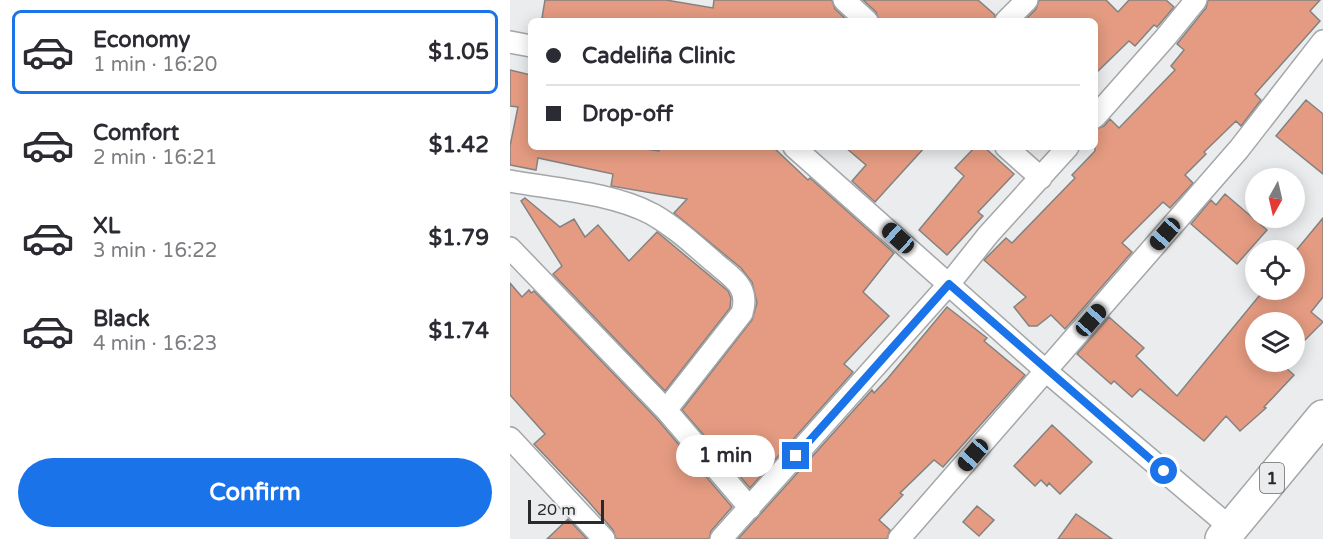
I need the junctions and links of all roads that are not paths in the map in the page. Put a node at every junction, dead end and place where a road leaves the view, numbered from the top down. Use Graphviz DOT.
graph roads {
  1 [pos="844,0"];
  2 [pos="1027,0"];
  3 [pos="1196,0"];
  4 [pos="864,18"];
  5 [pos="1009,18"];
  6 [pos="1323,41"];
  7 [pos="510,42"];
  8 [pos="528,45"];
  9 [pos="1098,114"];
  10 [pos="797,150"];
  11 [pos="1010,150"];
  12 [pos="1065,150"];
  13 [pos="1041,177"];
  14 [pos="510,181"];
  15 [pos="510,248"];
  16 [pos="949,284"];
  17 [pos="1046,371"];
  18 [pos="666,410"];
  19 [pos="1323,417"];
  20 [pos="510,438"];
  21 [pos="750,508"];
  22 [pos="1226,533"];
  23 [pos="604,539"];
  24 [pos="722,539"];
  25 [pos="899,539"];
  1 -- 4 [label="street"];
  2 -- 5 [label="street"];
  3 -- 9 [label="street"];
  6 -- 17 [label="street"];
  7 -- 8 [label="street"];
  10 -- 16 [label="street"];
  11 -- 13 [label="street"];
  12 -- 13 [label="street"];
  13 -- 16 [label="street"];
  14 -- 18 [label="street"];
  15 -- 18 [label="street"];
  16 -- 17 [label="street"];
  16 -- 21 [label="street"];
  17 -- 22 [label="street"];
  17 -- 25 [label="street"];
  18 -- 21 [label="street"];
  19 -- 22 [label="main road, 1"];
  20 -- 23 [label="street"];
  21 -- 24 [label="street"];
}
